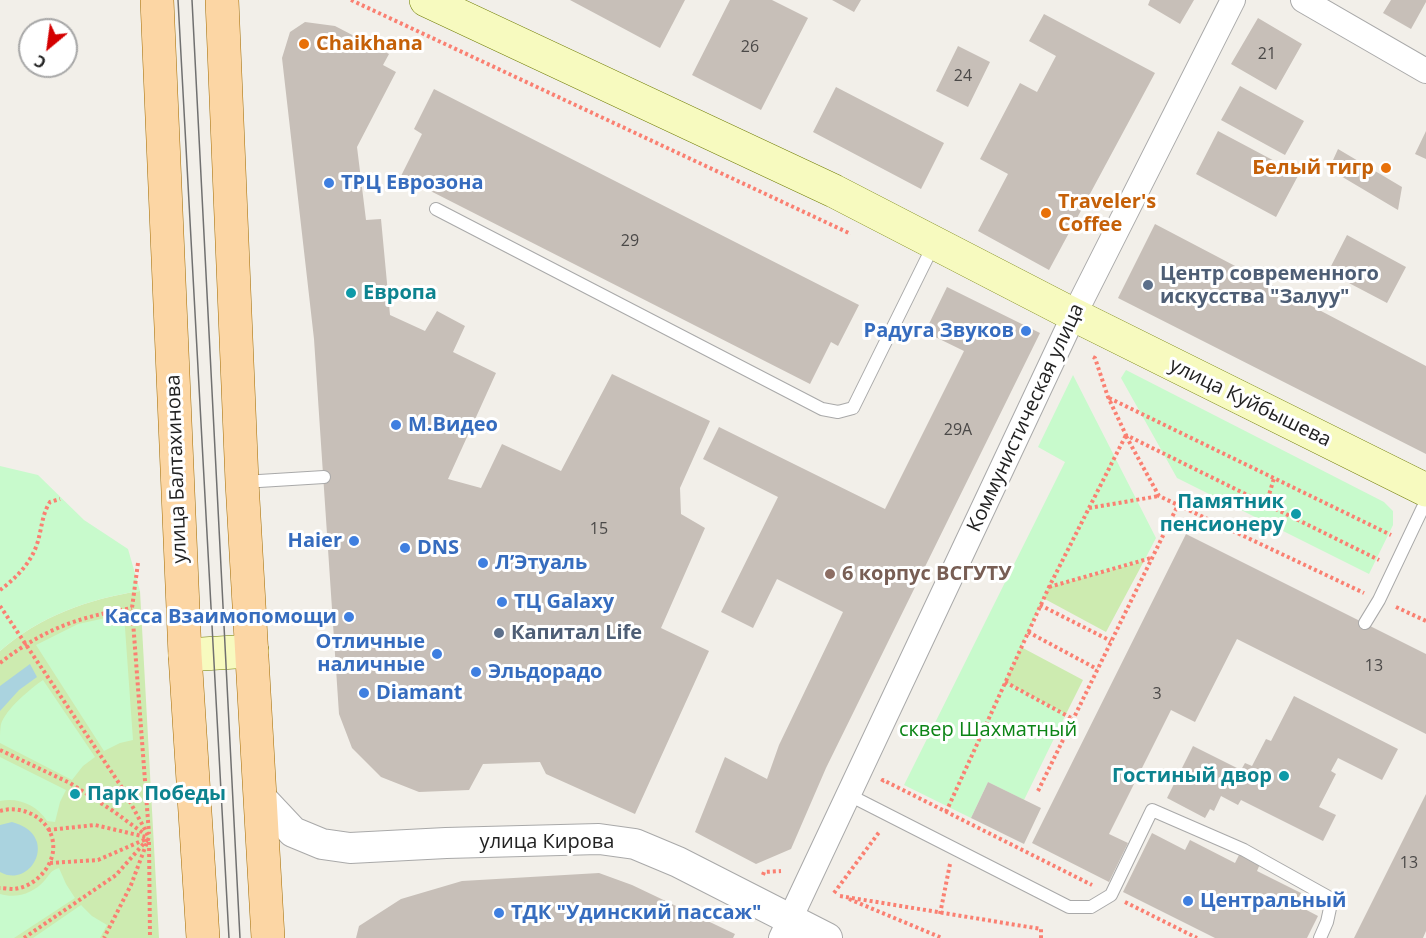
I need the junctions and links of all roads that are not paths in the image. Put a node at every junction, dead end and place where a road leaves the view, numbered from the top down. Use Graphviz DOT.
graph roads {
  1 [pos="156,0"];
  2 [pos="222,0"];
  3 [pos="426,0"];
  4 [pos="1233,0"];
  5 [pos="1303,0"];
  6 [pos="1426,71"];
  7 [pos="436,209"];
  8 [pos="935,243"];
  9 [pos="1068,328"];
  10 [pos="324,477"];
  11 [pos="242,482"];
  12 [pos="1426,490"];
  13 [pos="1426,501"];
  14 [pos="1365,623"];
  15 [pos="252,651"];
  16 [pos="185,655"];
  17 [pos="849,795"];
  18 [pos="261,799"];
  19 [pos="785,929"];
  20 [pos="203,938"];
  21 [pos="268,938"];
  22 [pos="827,938"];
  23 [pos="1320,938"];
  1 -- 16 [label="main road, улица Балтахинова"];
  2 -- 11 [label="main road"];
  3 -- 8 [label="main road, улица Куйбышева"];
  4 -- 9 [label="street, Коммунистическая улица"];
  5 -- 6 [label="street"];
  7 -- 8 [label="lane"];
  8 -- 9 [label="main road, улица Куйбышева"];
  9 -- 12 [label="main road, улица Куйбышева"];
  9 -- 17 [label="street, Коммунистическая улица"];
  10 -- 11 [label="lane"];
  11 -- 15 [label="main road"];
  13 -- 14 [label="lane"];
  15 -- 16 [label="main road"];
  15 -- 18 [label="main road"];
  16 -- 20 [label="main road, улица Балтахинова"];
  17 -- 19 [label="street, Коммунистическая улица"];
  17 -- 23 [label="lane"];
  18 -- 19 [label="street, улица Кирова"];
  18 -- 21 [label="main road"];
  19 -- 22 [label="street, улица Кирова"];
}
